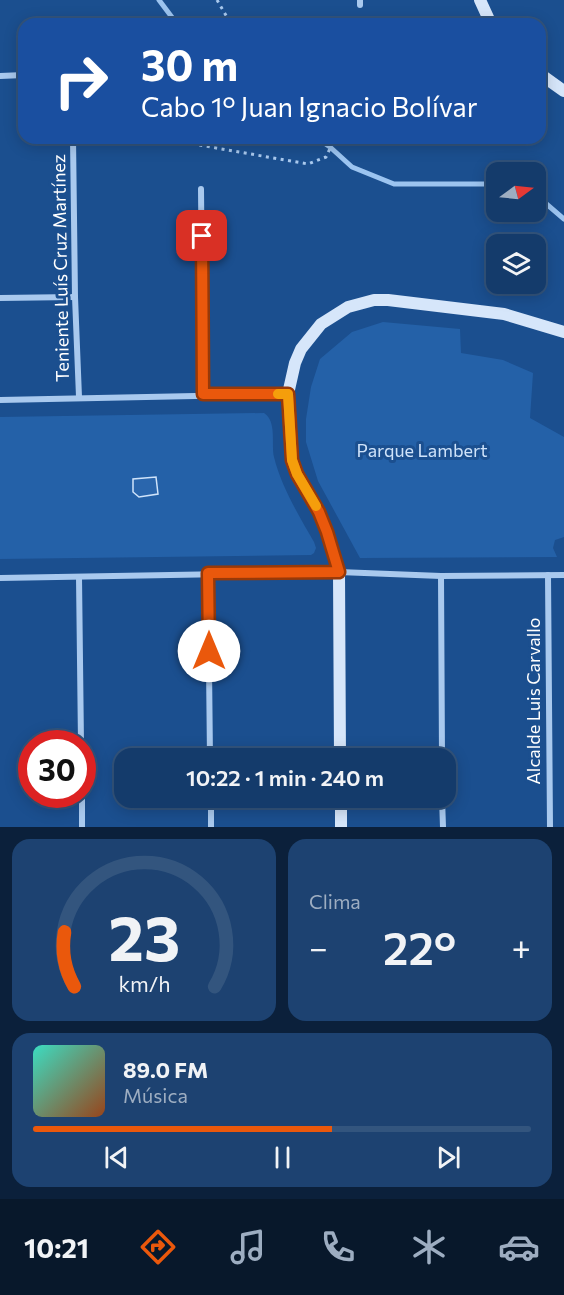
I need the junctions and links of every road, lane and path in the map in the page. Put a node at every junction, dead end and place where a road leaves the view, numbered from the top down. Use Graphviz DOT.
graph roads {
  1 [pos="217,0"];
  2 [pos="480,0"];
  3 [pos="228,18"];
  4 [pos="488,18"];
  5 [pos="18,75"];
  6 [pos="0,76"];
  7 [pos="546,78"];
  8 [pos="564,91"];
  9 [pos="73,144"];
  10 [pos="197,144"];
  11 [pos="331,144"];
  12 [pos="201,189"];
  13 [pos="75,297"];
  14 [pos="0,298"];
  15 [pos="564,332"];
  16 [pos="203,394"];
  17 [pos="288,394"];
  18 [pos="80,397"];
  19 [pos="0,400"];
  20 [pos="339,572"];
  21 [pos="208,573"];
  22 [pos="548,575"];
  23 [pos="564,575"];
  24 [pos="441,576"];
  25 [pos="79,577"];
  26 [pos="0,578"];
  27 [pos="81,730"];
  28 [pos="210,748"];
  29 [pos="340,748"];
  30 [pos="442,748"];
  31 [pos="82,808"];
  32 [pos="211,808"];
  33 [pos="341,808"];
  34 [pos="442,808"];
  35 [pos="82,827"];
  36 [pos="211,827"];
  37 [pos="341,827"];
  38 [pos="443,827"];
  39 [pos="550,827"];
  1 -- 3 [label="path"];
  2 -- 4 [label="street"];
  5 -- 6 [label="street"];
  7 -- 8 [label="street"];
  9 -- 13 [label="street, Teniente Luís Cruz Martínez"];
  10 -- 11 [label="path"];
  12 -- 16 [label="street"];
  13 -- 14 [label="street"];
  13 -- 18 [label="street, Teniente Luís Cruz Martínez"];
  15 -- 17 [label="street"];
  16 -- 17 [label="street"];
  16 -- 18 [label="street"];
  17 -- 20 [label="street"];
  18 -- 19 [label="street"];
  20 -- 21 [label="street"];
  20 -- 24 [label="street"];
  20 -- 29 [label="street"];
  21 -- 25 [label="street"];
  21 -- 28 [label="street"];
  22 -- 23 [label="street"];
  22 -- 24 [label="street"];
  22 -- 39 [label="street, Alcalde Luis Carvallo"];
  24 -- 30 [label="street"];
  25 -- 26 [label="street"];
  25 -- 27 [label="street"];
  31 -- 35 [label="street"];
  32 -- 36 [label="street"];
  33 -- 37 [label="street"];
  34 -- 38 [label="street"];
}
